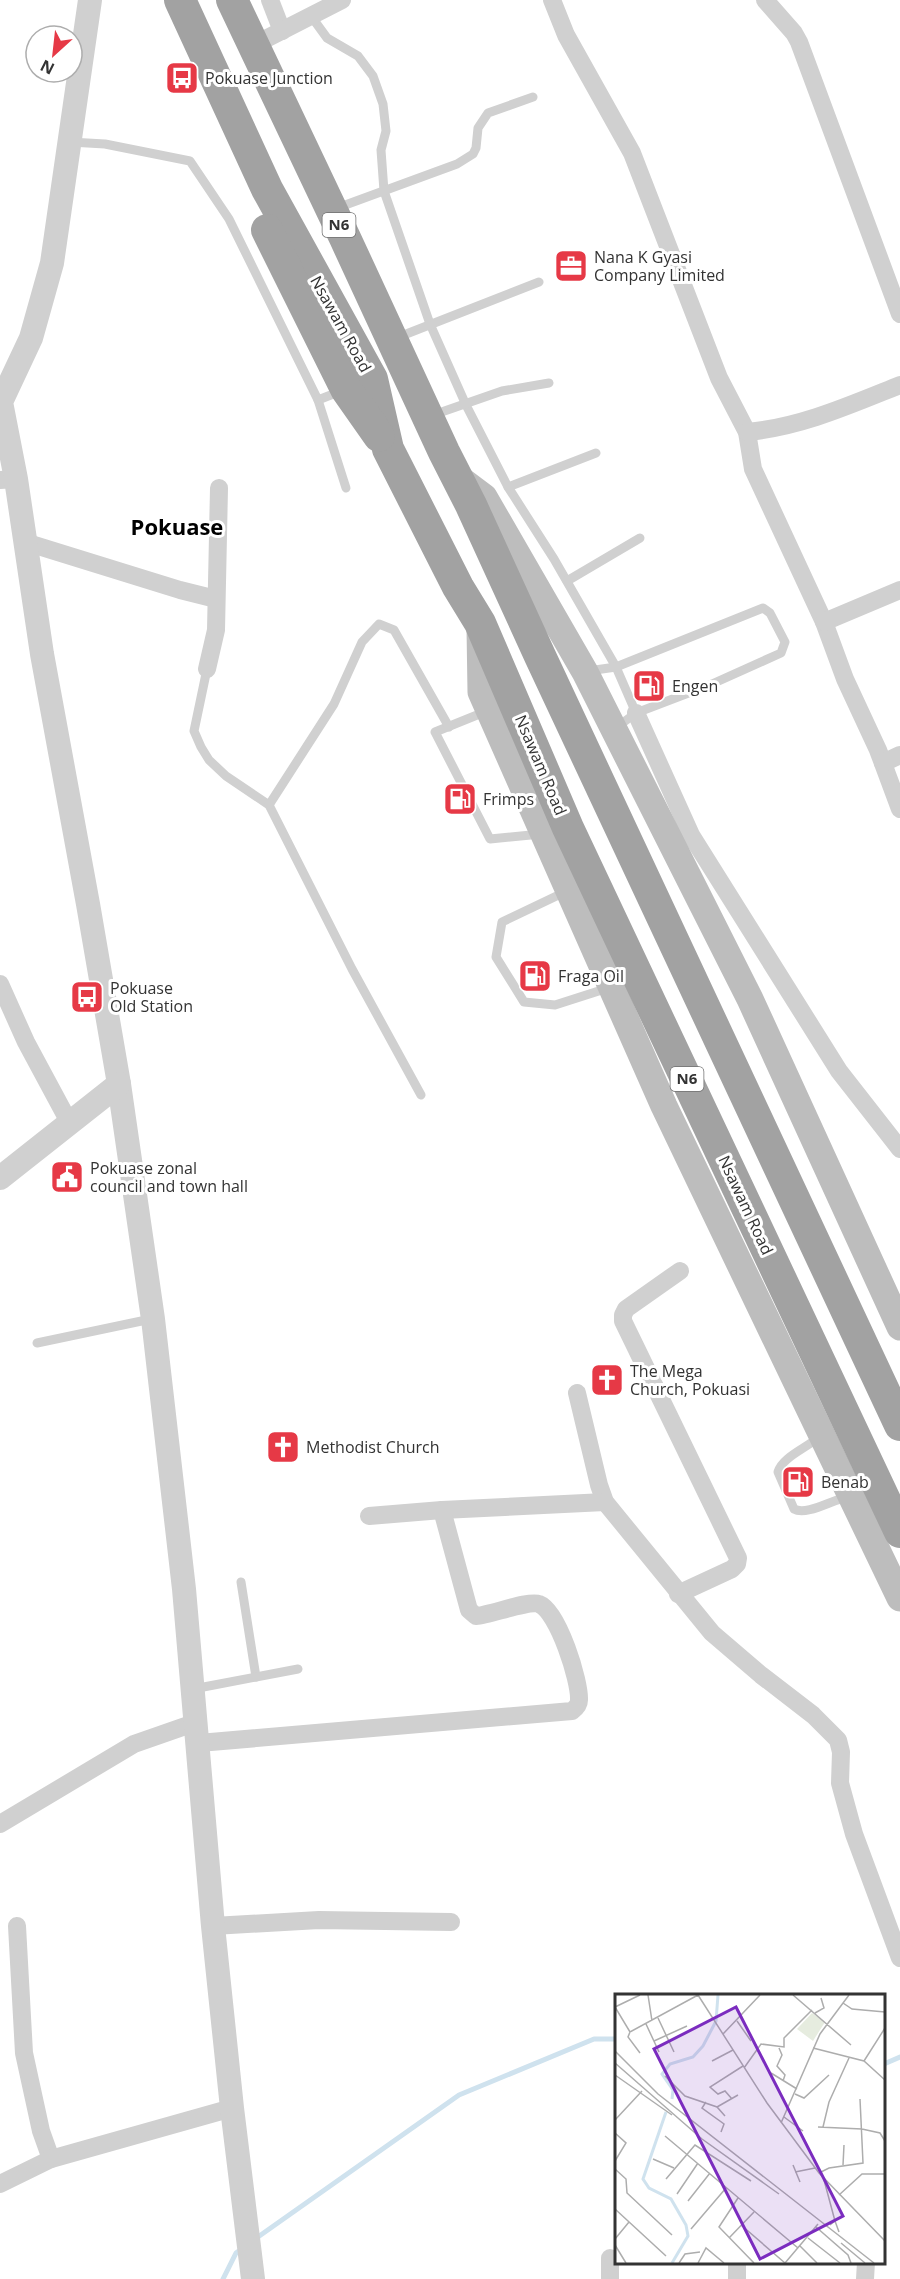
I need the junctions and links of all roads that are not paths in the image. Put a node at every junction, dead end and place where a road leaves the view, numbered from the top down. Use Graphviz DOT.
graph roads {
  1 [pos="90,0"];
  2 [pos="158,0"];
  3 [pos="180,0"];
  4 [pos="232,0"];
  5 [pos="270,0"];
  6 [pos="342,0"];
  7 [pos="552,0"];
  8 [pos="765,0"];
  9 [pos="311,16"];
  10 [pos="282,31"];
  11 [pos="252,45"];
  12 [pos="533,97"];
  13 [pos="68,142"];
  14 [pos="384,191"];
  15 [pos="332,210"];
  16 [pos="539,282"];
  17 [pos="900,314"];
  18 [pos="430,324"];
  19 [pos="392,340"];
  20 [pos="549,383"];
  21 [pos="900,386"];
  22 [pos="332,395"];
  23 [pos="1,400"];
  24 [pos="465,405"];
  25 [pos="428,417"];
  26 [pos="747,432"];
  27 [pos="388,449"];
  28 [pos="596,453"];
  29 [pos="458,477"];
  30 [pos="8,480"];
  31 [pos="219,488"];
  32 [pos="346,488"];
  33 [pos="508,488"];
  34 [pos="640,538"];
  35 [pos="25,542"];
  36 [pos="567,581"];
  37 [pos="900,590"];
  38 [pos="216,599"];
  39 [pos="824,622"];
  40 [pos="480,623"];
  41 [pos="616,667"];
  42 [pos="207,669"];
  43 [pos="585,672"];
  44 [pos="489,710"];
  45 [pos="636,713"];
  46 [pos="449,727"];
  47 [pos="576,730"];
  48 [pos="614,730"];
  49 [pos="900,755"];
  50 [pos="883,763"];
  51 [pos="640,783"];
  52 [pos="269,805"];
  53 [pos="900,809"];
  54 [pos="544,834"];
  55 [pos="569,890"];
  56 [pos="0,984"];
  57 [pos="611,987"];
  58 [pos="119,1084"];
  59 [pos="421,1095"];
  60 [pos="69,1122"];
  61 [pos="900,1149"];
  62 [pos="0,1178"];
  63 [pos="680,1271"];
  64 [pos="153,1319"];
  65 [pos="900,1327"];
  66 [pos="37,1343"];
  67 [pos="577,1393"];
  68 [pos="900,1425"];
  69 [pos="822,1435"];
  70 [pos="851,1496"];
  71 [pos="605,1502"];
  72 [pos="442,1510"];
  73 [pos="369,1516"];
  74 [pos="900,1532"];
  75 [pos="241,1582"];
  76 [pos="678,1594"];
  77 [pos="900,1598"];
  78 [pos="298,1669"];
  79 [pos="256,1677"];
  80 [pos="193,1689"];
  81 [pos="198,1732"];
  82 [pos="0,1824"];
  83 [pos="451,1922"];
  84 [pos="17,1926"];
  85 [pos="213,1926"];
  86 [pos="900,1958"];
  87 [pos="232,2108"];
  88 [pos="51,2159"];
  89 [pos="0,2184"];
  90 [pos="610,2258"];
  91 [pos="866,2264"];
  92 [pos="253,2268"];
  93 [pos="610,2279"];
  94 [pos="865,2279"];
  1 -- 13 [label="street"];
  2 -- 22 [label="highway"];
  3 -- 27 [label="highway, Nsawam Road / N6"];
  4 -- 11 [label="highway, N6"];
  5 -- 10 [label="street"];
  6 -- 9 [label="street"];
  7 -- 26 [label="street"];
  8 -- 17 [label="street"];
  9 -- 10 [label="street"];
  9 -- 14 [label="lane"];
  10 -- 11 [label="street"];
  11 -- 15 [label="highway, N6"];
  12 -- 14 [label="lane"];
  13 -- 22 [label="lane"];
  13 -- 23 [label="street"];
  14 -- 15 [label="lane"];
  14 -- 18 [label="lane"];
  15 -- 19 [label="highway, N6"];
  16 -- 18 [label="lane"];
  18 -- 19 [label="lane"];
  18 -- 24 [label="lane"];
  19 -- 25 [label="highway, N6"];
  20 -- 24 [label="lane"];
  21 -- 26 [label="street"];
  22 -- 27 [label="highway"];
  22 -- 32 [label="lane"];
  23 -- 30 [label="street"];
  24 -- 25 [label="lane"];
  24 -- 33 [label="lane"];
  25 -- 29 [label="highway, N6"];
  26 -- 39 [label="street"];
  27 -- 40 [label="highway, Nsawam Road / N6"];
  28 -- 33 [label="lane"];
  29 -- 43 [label="main road"];
  29 -- 47 [label="highway, N6"];
  30 -- 35 [label="street"];
  31 -- 38 [label="street"];
  33 -- 36 [label="lane"];
  34 -- 36 [label="lane"];
  35 -- 38 [label="street"];
  35 -- 58 [label="street"];
  36 -- 41 [label="lane"];
  37 -- 39 [label="street"];
  38 -- 42 [label="street"];
  39 -- 50 [label="street"];
  40 -- 44 [label="main road"];
  40 -- 74 [label="highway, Nsawam Road / N6"];
  41 -- 43 [label="lane"];
  41 -- 45 [label="lane"];
  41 -- 45 [label="lane"];
  42 -- 52 [label="lane"];
  43 -- 48 [label="main road"];
  44 -- 46 [label="lane"];
  44 -- 54 [label="main road"];
  45 -- 48 [label="lane"];
  45 -- 61 [label="street"];
  46 -- 52 [label="lane"];
  46 -- 54 [label="lane"];
  47 -- 51 [label="main road"];
  47 -- 68 [label="highway, N6"];
  48 -- 51 [label="main road"];
  49 -- 50 [label="street"];
  50 -- 53 [label="street"];
  51 -- 65 [label="main road"];
  52 -- 59 [label="lane"];
  54 -- 55 [label="main road"];
  55 -- 57 [label="main road"];
  55 -- 57 [label="lane"];
  56 -- 60 [label="street"];
  57 -- 69 [label="main road"];
  58 -- 60 [label="street"];
  58 -- 64 [label="street"];
  60 -- 62 [label="street"];
  63 -- 76 [label="street"];
  64 -- 66 [label="lane"];
  64 -- 80 [label="street"];
  67 -- 71 [label="street"];
  69 -- 70 [label="main road"];
  69 -- 70 [label="lane"];
  70 -- 77 [label="main road"];
  71 -- 72 [label="street"];
  71 -- 76 [label="street"];
  72 -- 73 [label="street"];
  72 -- 81 [label="street"];
  75 -- 79 [label="lane"];
  76 -- 86 [label="street"];
  78 -- 79 [label="lane"];
  79 -- 80 [label="lane"];
  80 -- 81 [label="street"];
  81 -- 82 [label="street"];
  81 -- 85 [label="street"];
  83 -- 85 [label="street"];
  84 -- 88 [label="street"];
  85 -- 87 [label="street"];
  87 -- 88 [label="street"];
  87 -- 92 [label="street"];
  88 -- 89 [label="street"];
  90 -- 93 [label="street"];
  91 -- 94 [label="street"];
}
